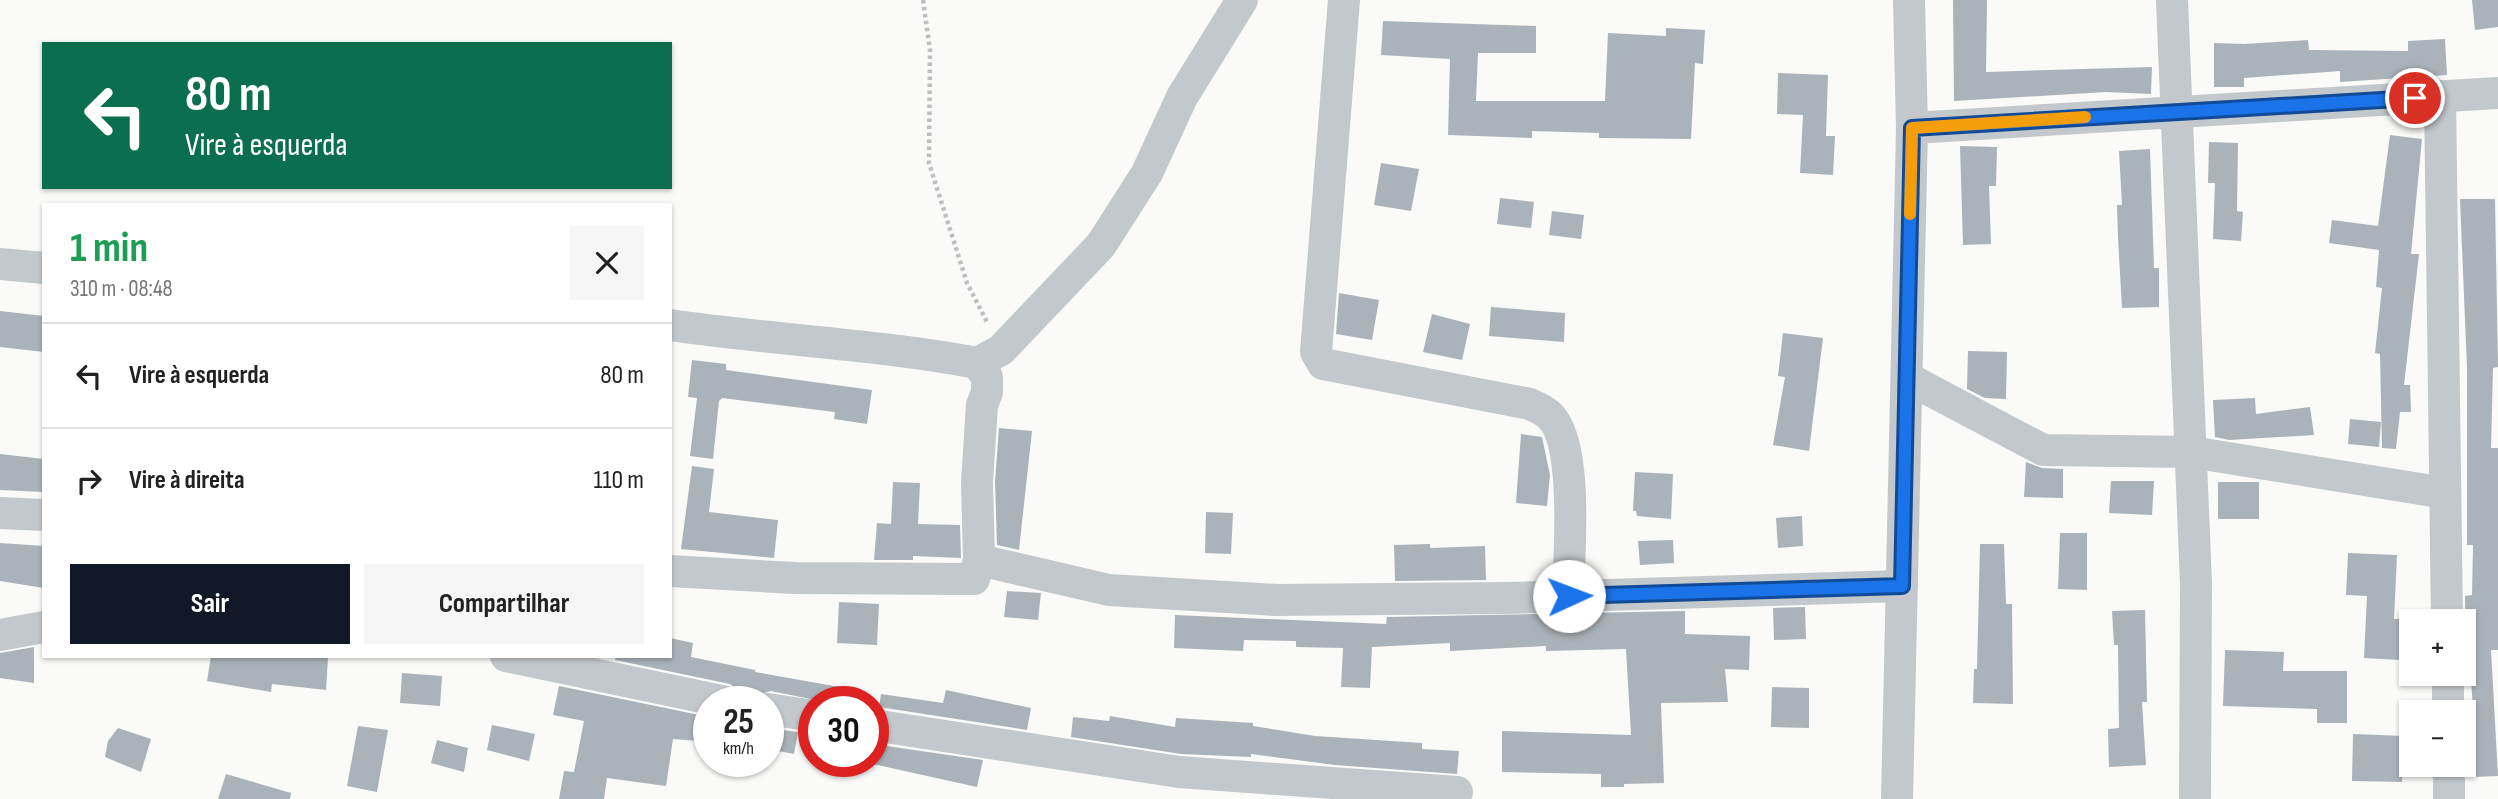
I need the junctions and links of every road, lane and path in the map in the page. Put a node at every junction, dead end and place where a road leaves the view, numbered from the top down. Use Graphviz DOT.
graph roads {
  1 [pos="923,0"];
  2 [pos="1242,0"];
  3 [pos="1344,0"];
  4 [pos="1909,0"];
  5 [pos="2172,0"];
  6 [pos="2498,93"];
  7 [pos="2440,96"];
  8 [pos="2175,111"];
  9 [pos="1912,128"];
  10 [pos="0,264"];
  11 [pos="42,268"];
  12 [pos="672,325"];
  13 [pos="989,357"];
  14 [pos="1907,378"];
  15 [pos="2192,452"];
  16 [pos="2445,494"];
  17 [pos="0,513"];
  18 [pos="42,515"];
  19 [pos="979,560"];
  20 [pos="672,571"];
  21 [pos="1902,586"];
  22 [pos="1569,596"];
  23 [pos="2447,609"];
  24 [pos="42,627"];
  25 [pos="0,635"];
  26 [pos="516,658"];
  27 [pos="693,695"];
  28 [pos="889,727"];
  29 [pos="2449,777"];
  30 [pos="1457,792"];
  31 [pos="1897,799"];
  32 [pos="2195,799"];
  33 [pos="2449,799"];
  1 -- 13 [label="path"];
  2 -- 13 [label="street"];
  3 -- 22 [label="street"];
  4 -- 9 [label="street"];
  5 -- 8 [label="street"];
  6 -- 7 [label="street"];
  7 -- 8 [label="street"];
  7 -- 16 [label="street"];
  8 -- 9 [label="street"];
  8 -- 15 [label="street"];
  9 -- 14 [label="street"];
  10 -- 11 [label="street"];
  12 -- 13 [label="street"];
  13 -- 19 [label="street"];
  14 -- 15 [label="street"];
  14 -- 21 [label="street"];
  15 -- 16 [label="street"];
  15 -- 32 [label="street"];
  16 -- 23 [label="street"];
  17 -- 18 [label="street"];
  19 -- 20 [label="street"];
  19 -- 22 [label="street"];
  21 -- 22 [label="street"];
  21 -- 31 [label="street"];
  24 -- 25 [label="street"];
  26 -- 27 [label="street"];
  28 -- 30 [label="street"];
  29 -- 33 [label="street"];
}
